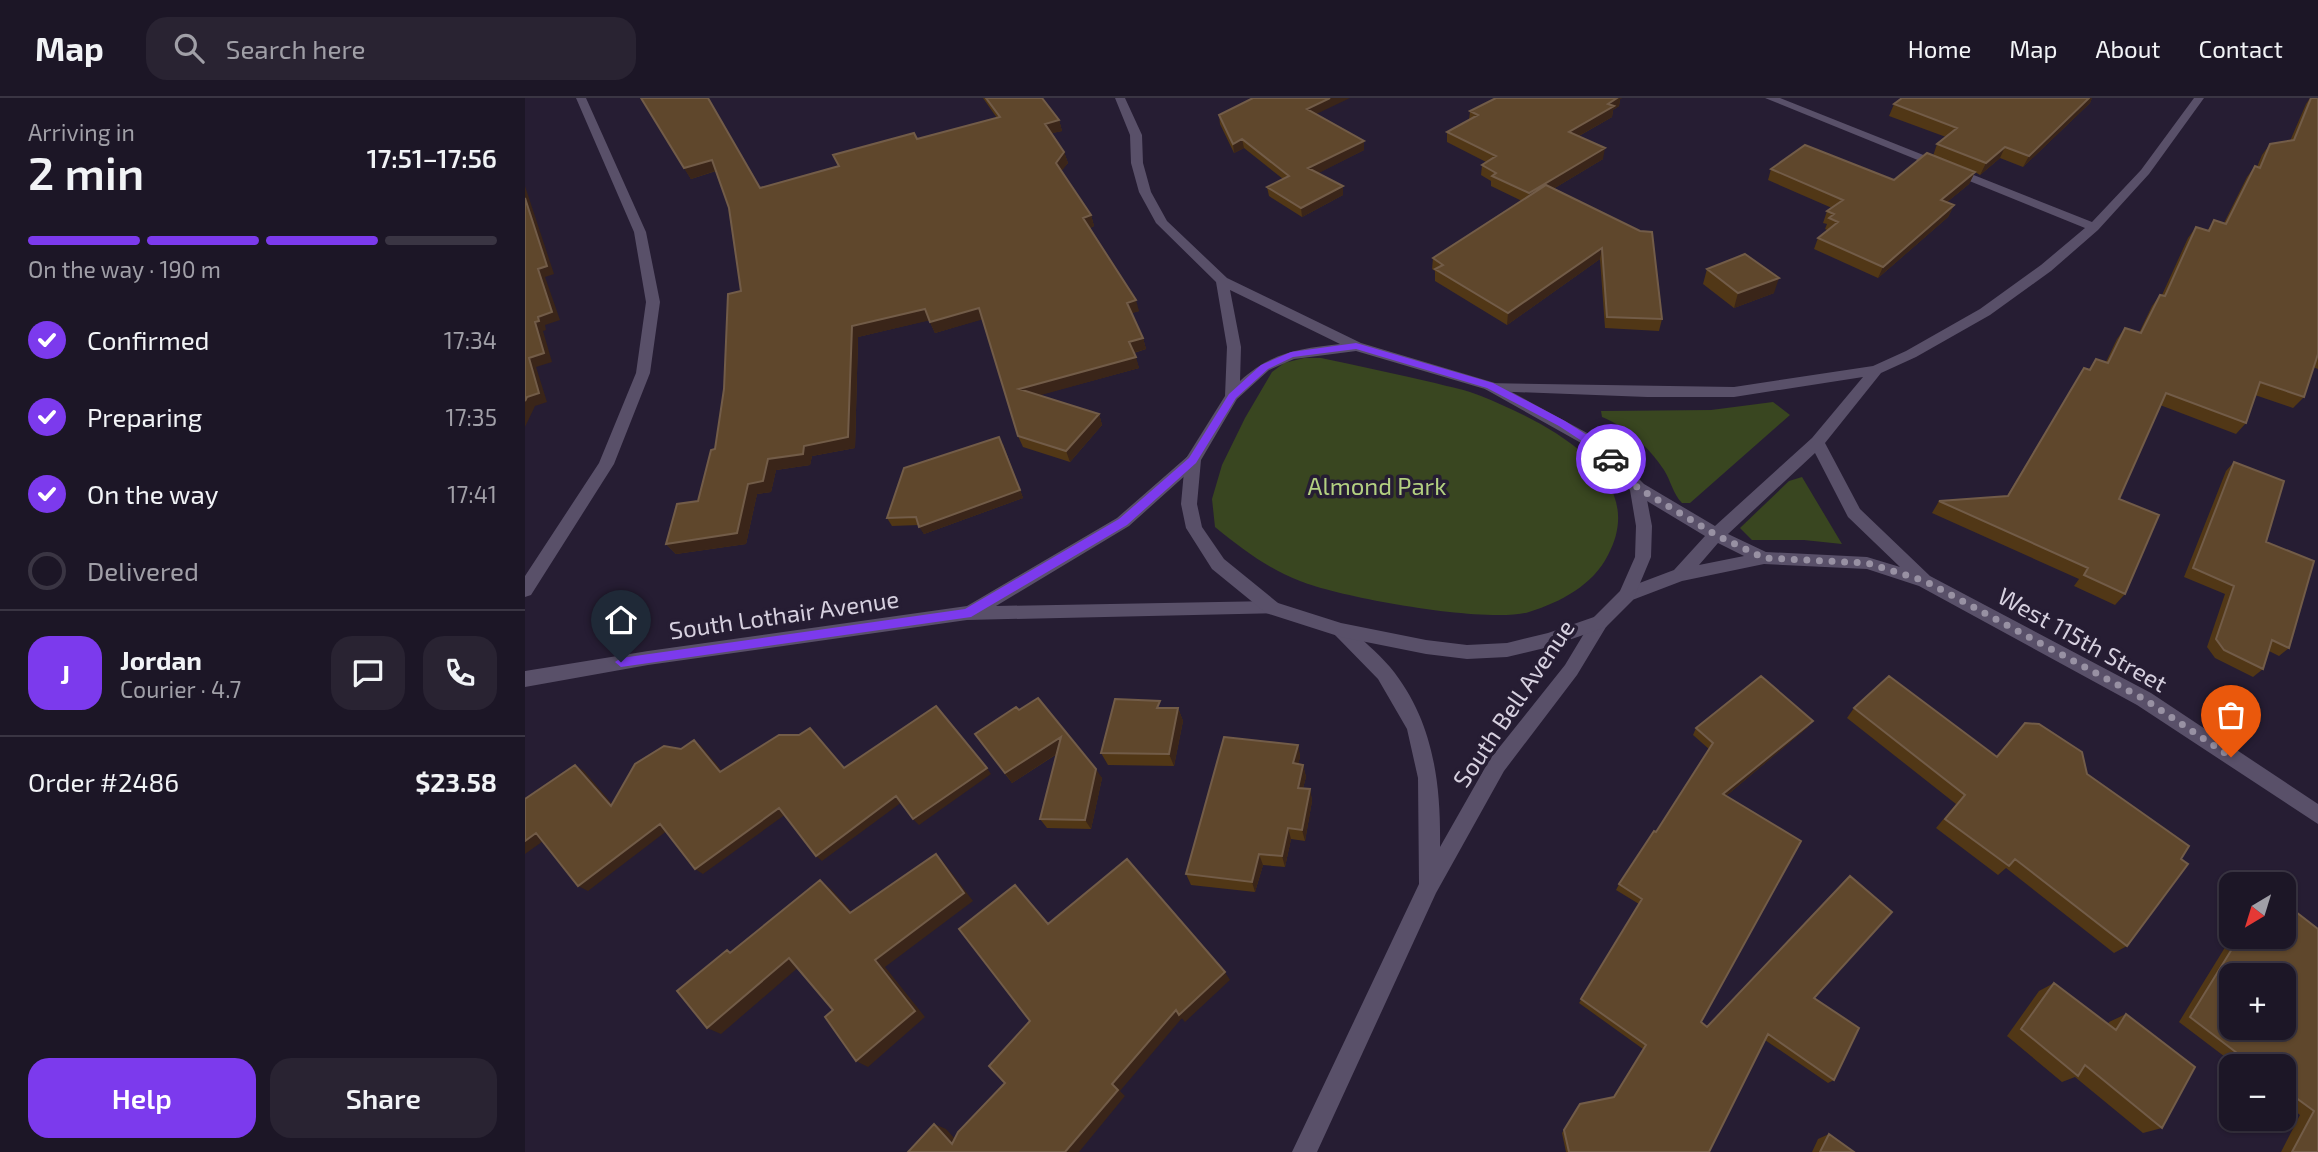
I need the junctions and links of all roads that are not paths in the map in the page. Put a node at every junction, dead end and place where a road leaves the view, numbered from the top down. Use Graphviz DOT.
graph roads {
  1 [pos="581,98"];
  2 [pos="1120,98"];
  3 [pos="1770,98"];
  4 [pos="2199,98"];
  5 [pos="2094,228"];
  6 [pos="1222,281"];
  7 [pos="1356,346"];
  8 [pos="1876,370"];
  9 [pos="1490,386"];
  10 [pos="1232,396"];
  11 [pos="1817,442"];
  12 [pos="1193,460"];
  13 [pos="1638,488"];
  14 [pos="1716,535"];
  15 [pos="1764,558"];
  16 [pos="1680,575"];
  17 [pos="1925,581"];
  18 [pos="525,590"];
  19 [pos="1627,595"];
  20 [pos="1272,608"];
  21 [pos="967,613"];
  22 [pos="1600,622"];
  23 [pos="1341,631"];
  24 [pos="525,679"];
  25 [pos="2318,815"];
  26 [pos="1429,886"];
  27 [pos="1304,1152"];
  1 -- 18 [label="street"];
  2 -- 6 [label="street"];
  3 -- 5 [label="street"];
  4 -- 5 [label="street"];
  5 -- 8 [label="street"];
  6 -- 7 [label="street"];
  6 -- 10 [label="street"];
  7 -- 9 [label="street"];
  7 -- 10 [label="street"];
  8 -- 9 [label="street"];
  8 -- 11 [label="street"];
  9 -- 13 [label="street, West 115th Street"];
  10 -- 12 [label="street"];
  11 -- 14 [label="street"];
  11 -- 17 [label="street, West 115th Street"];
  12 -- 20 [label="street"];
  12 -- 21 [label="street, South Lothair Avenue"];
  13 -- 14 [label="street, West 115th Street"];
  13 -- 19 [label="street"];
  14 -- 15 [label="street, West 115th Street"];
  14 -- 16 [label="street"];
  15 -- 16 [label="street"];
  15 -- 17 [label="street, West 115th Street"];
  16 -- 19 [label="street"];
  17 -- 25 [label="street, West 115th Street"];
  19 -- 22 [label="street"];
  20 -- 21 [label="street, South Lothair Avenue"];
  20 -- 23 [label="street"];
  21 -- 24 [label="street, South Lothair Avenue"];
  22 -- 23 [label="street"];
  22 -- 26 [label="street, South Bell Avenue"];
  23 -- 26 [label="street, South Bell Avenue"];
  26 -- 27 [label="street, South Bell Avenue"];
}
